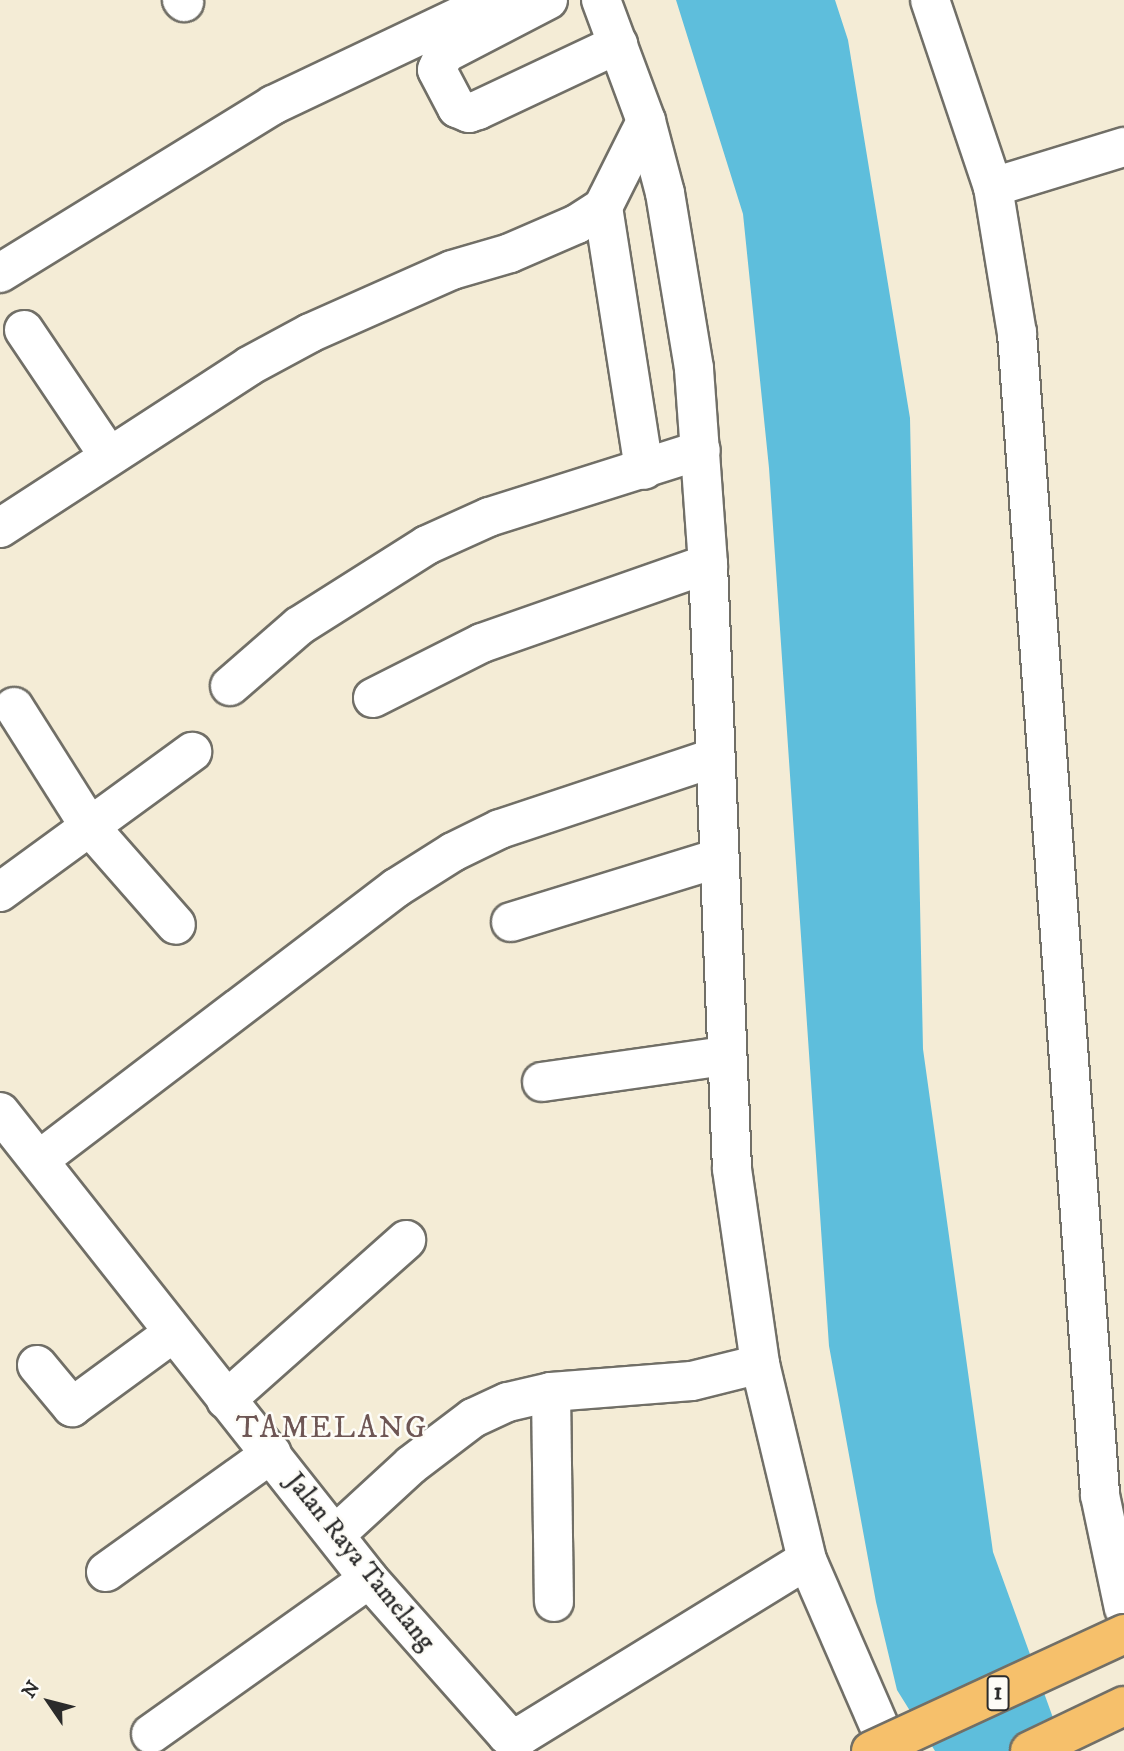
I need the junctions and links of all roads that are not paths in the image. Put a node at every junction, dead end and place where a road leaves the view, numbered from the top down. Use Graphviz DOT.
graph roads {
  1 [pos="494,0"];
  2 [pos="548,0"];
  3 [pos="601,0"];
  4 [pos="930,0"];
  5 [pos="618,44"];
  6 [pos="646,121"];
  7 [pos="1124,147"];
  8 [pos="993,187"];
  9 [pos="603,207"];
  10 [pos="0,273"];
  11 [pos="24,330"];
  12 [pos="701,450"];
  13 [pos="109,456"];
  14 [pos="644,470"];
  15 [pos="0,528"];
  16 [pos="708,564"];
  17 [pos="230,686"];
  18 [pos="373,698"];
  19 [pos="14,707"];
  20 [pos="192,752"];
  21 [pos="714,758"];
  22 [pos="90,827"];
  23 [pos="716,859"];
  24 [pos="0,892"];
  25 [pos="511,922"];
  26 [pos="176,925"];
  27 [pos="725,1056"];
  28 [pos="542,1082"];
  29 [pos="15,1142"];
  30 [pos="406,1240"];
  31 [pos="173,1333"];
  32 [pos="760,1364"];
  33 [pos="37,1365"];
  34 [pos="551,1392"];
  35 [pos="226,1401"];
  36 [pos="272,1453"];
  37 [pos="335,1535"];
  38 [pos="807,1560"];
  39 [pos="106,1572"];
  40 [pos="369,1579"];
  41 [pos="554,1602"];
  42 [pos="1124,1609"];
  43 [pos="1124,1634"];
  44 [pos="1124,1706"];
  45 [pos="151,1734"];
  46 [pos="871,1751"];
  47 [pos="890,1751"];
  48 [pos="1030,1751"];
  1 -- 10 [label="street"];
  2 -- 5 [label="street"];
  3 -- 5 [label="street"];
  4 -- 8 [label="street"];
  5 -- 6 [label="street"];
  6 -- 9 [label="street"];
  6 -- 12 [label="street"];
  7 -- 8 [label="street"];
  8 -- 42 [label="street"];
  9 -- 13 [label="street"];
  9 -- 14 [label="street"];
  11 -- 13 [label="street"];
  12 -- 14 [label="street"];
  12 -- 16 [label="street"];
  13 -- 15 [label="street"];
  14 -- 17 [label="street"];
  16 -- 18 [label="street"];
  16 -- 21 [label="street"];
  19 -- 22 [label="street"];
  20 -- 22 [label="street"];
  21 -- 23 [label="street"];
  21 -- 29 [label="street"];
  22 -- 24 [label="street"];
  22 -- 26 [label="street"];
  23 -- 25 [label="street"];
  23 -- 27 [label="street"];
  27 -- 28 [label="street"];
  27 -- 32 [label="street"];
  29 -- 31 [label="street, Jalan Raya Tamelang"];
  30 -- 35 [label="street"];
  31 -- 33 [label="street"];
  31 -- 35 [label="street, Jalan Raya Tamelang"];
  32 -- 34 [label="street"];
  32 -- 38 [label="street"];
  34 -- 37 [label="street"];
  34 -- 41 [label="street"];
  35 -- 36 [label="street, Jalan Raya Tamelang"];
  36 -- 37 [label="street, Jalan Raya Tamelang"];
  36 -- 39 [label="street"];
  37 -- 40 [label="street, Jalan Raya Tamelang"];
  38 -- 40 [label="street, Jalan Raya Tamelang"];
  38 -- 47 [label="street"];
  40 -- 45 [label="street"];
  43 -- 46 [label="highway, 1, bridge"];
  44 -- 48 [label="highway"];
}
